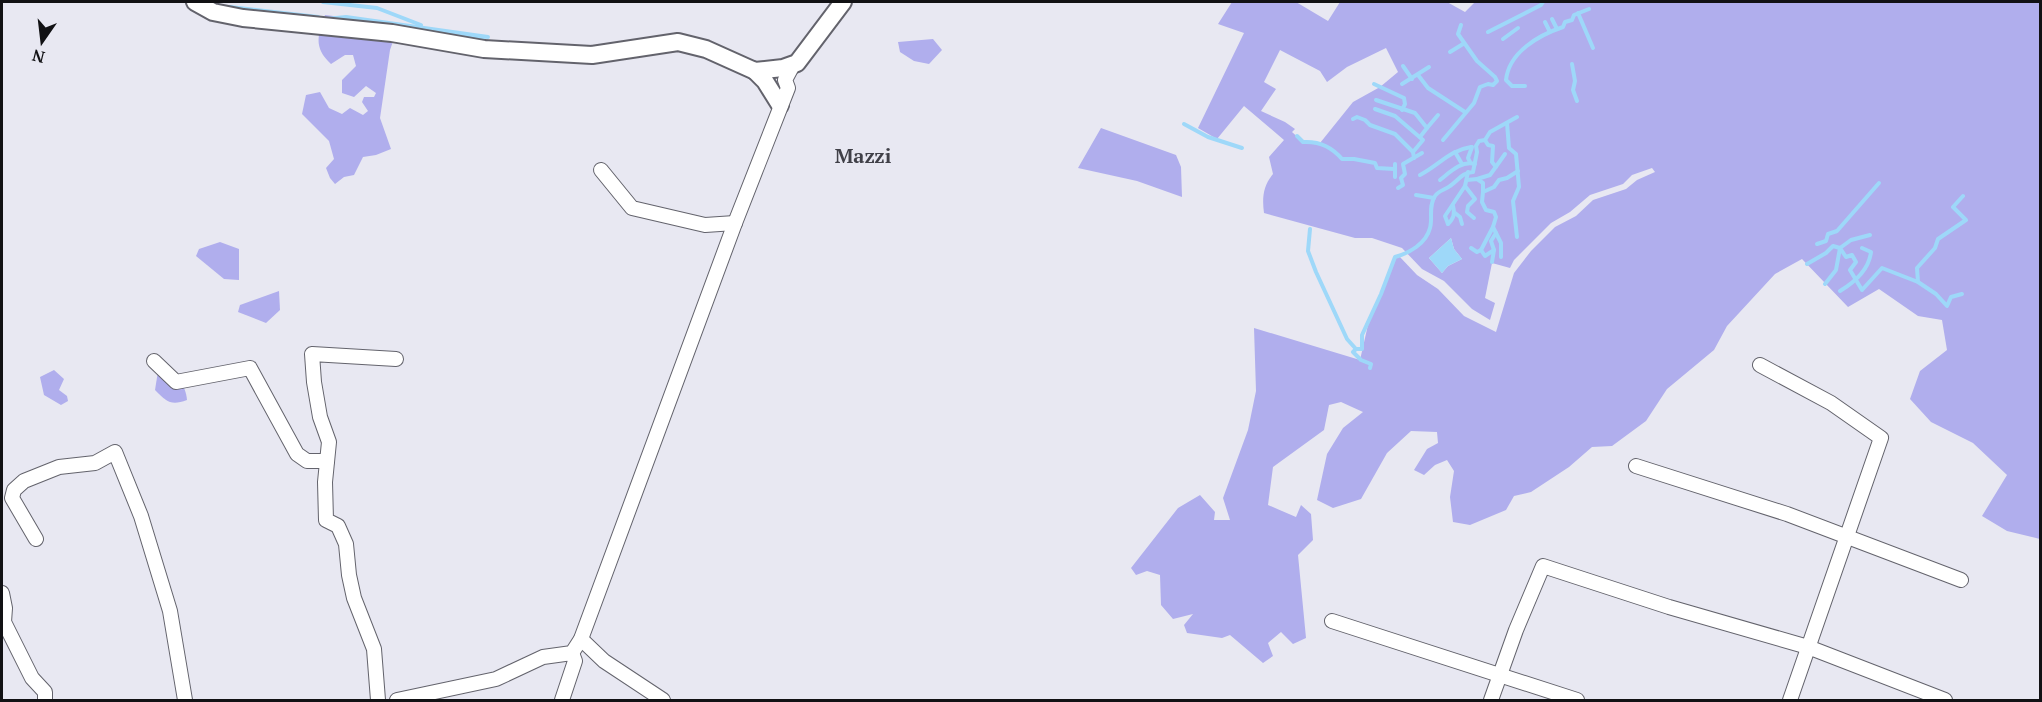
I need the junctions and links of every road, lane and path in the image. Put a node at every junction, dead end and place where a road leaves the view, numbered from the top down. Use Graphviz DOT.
graph roads {
  1 [pos="195,2"];
  2 [pos="843,2"];
  3 [pos="793,65"];
  4 [pos="755,71"];
  5 [pos="780,105"];
  6 [pos="602,170"];
  7 [pos="735,223"];
  8 [pos="396,360"];
  9 [pos="154,361"];
  10 [pos="1760,365"];
  11 [pos="327,461"];
  12 [pos="1636,466"];
  13 [pos="1846,535"];
  14 [pos="36,539"];
  15 [pos="1961,580"];
  16 [pos="2,593"];
  17 [pos="1332,621"];
  18 [pos="581,639"];
  19 [pos="1808,647"];
  20 [pos="572,653"];
  21 [pos="1500,675"];
  22 [pos="45,700"];
  23 [pos="185,700"];
  24 [pos="378,700"];
  25 [pos="398,700"];
  26 [pos="562,700"];
  27 [pos="663,700"];
  28 [pos="1491,700"];
  29 [pos="1577,700"];
  30 [pos="1790,700"];
  31 [pos="1945,700"];
  1 -- 4 [label="street"];
  2 -- 3 [label="street"];
  3 -- 4 [label="street"];
  3 -- 5 [label="street"];
  4 -- 5 [label="street"];
  5 -- 7 [label="street"];
  6 -- 7 [label="street"];
  7 -- 18 [label="street"];
  8 -- 11 [label="street"];
  9 -- 11 [label="street"];
  10 -- 13 [label="street"];
  11 -- 24 [label="street"];
  12 -- 13 [label="street"];
  13 -- 15 [label="street"];
  13 -- 19 [label="street"];
  14 -- 23 [label="street"];
  16 -- 22 [label="street"];
  17 -- 21 [label="street"];
  18 -- 20 [label="street"];
  18 -- 27 [label="street"];
  19 -- 21 [label="street"];
  19 -- 30 [label="street"];
  19 -- 31 [label="street"];
  20 -- 25 [label="street"];
  20 -- 26 [label="street"];
  21 -- 28 [label="street"];
  21 -- 29 [label="street"];
}
